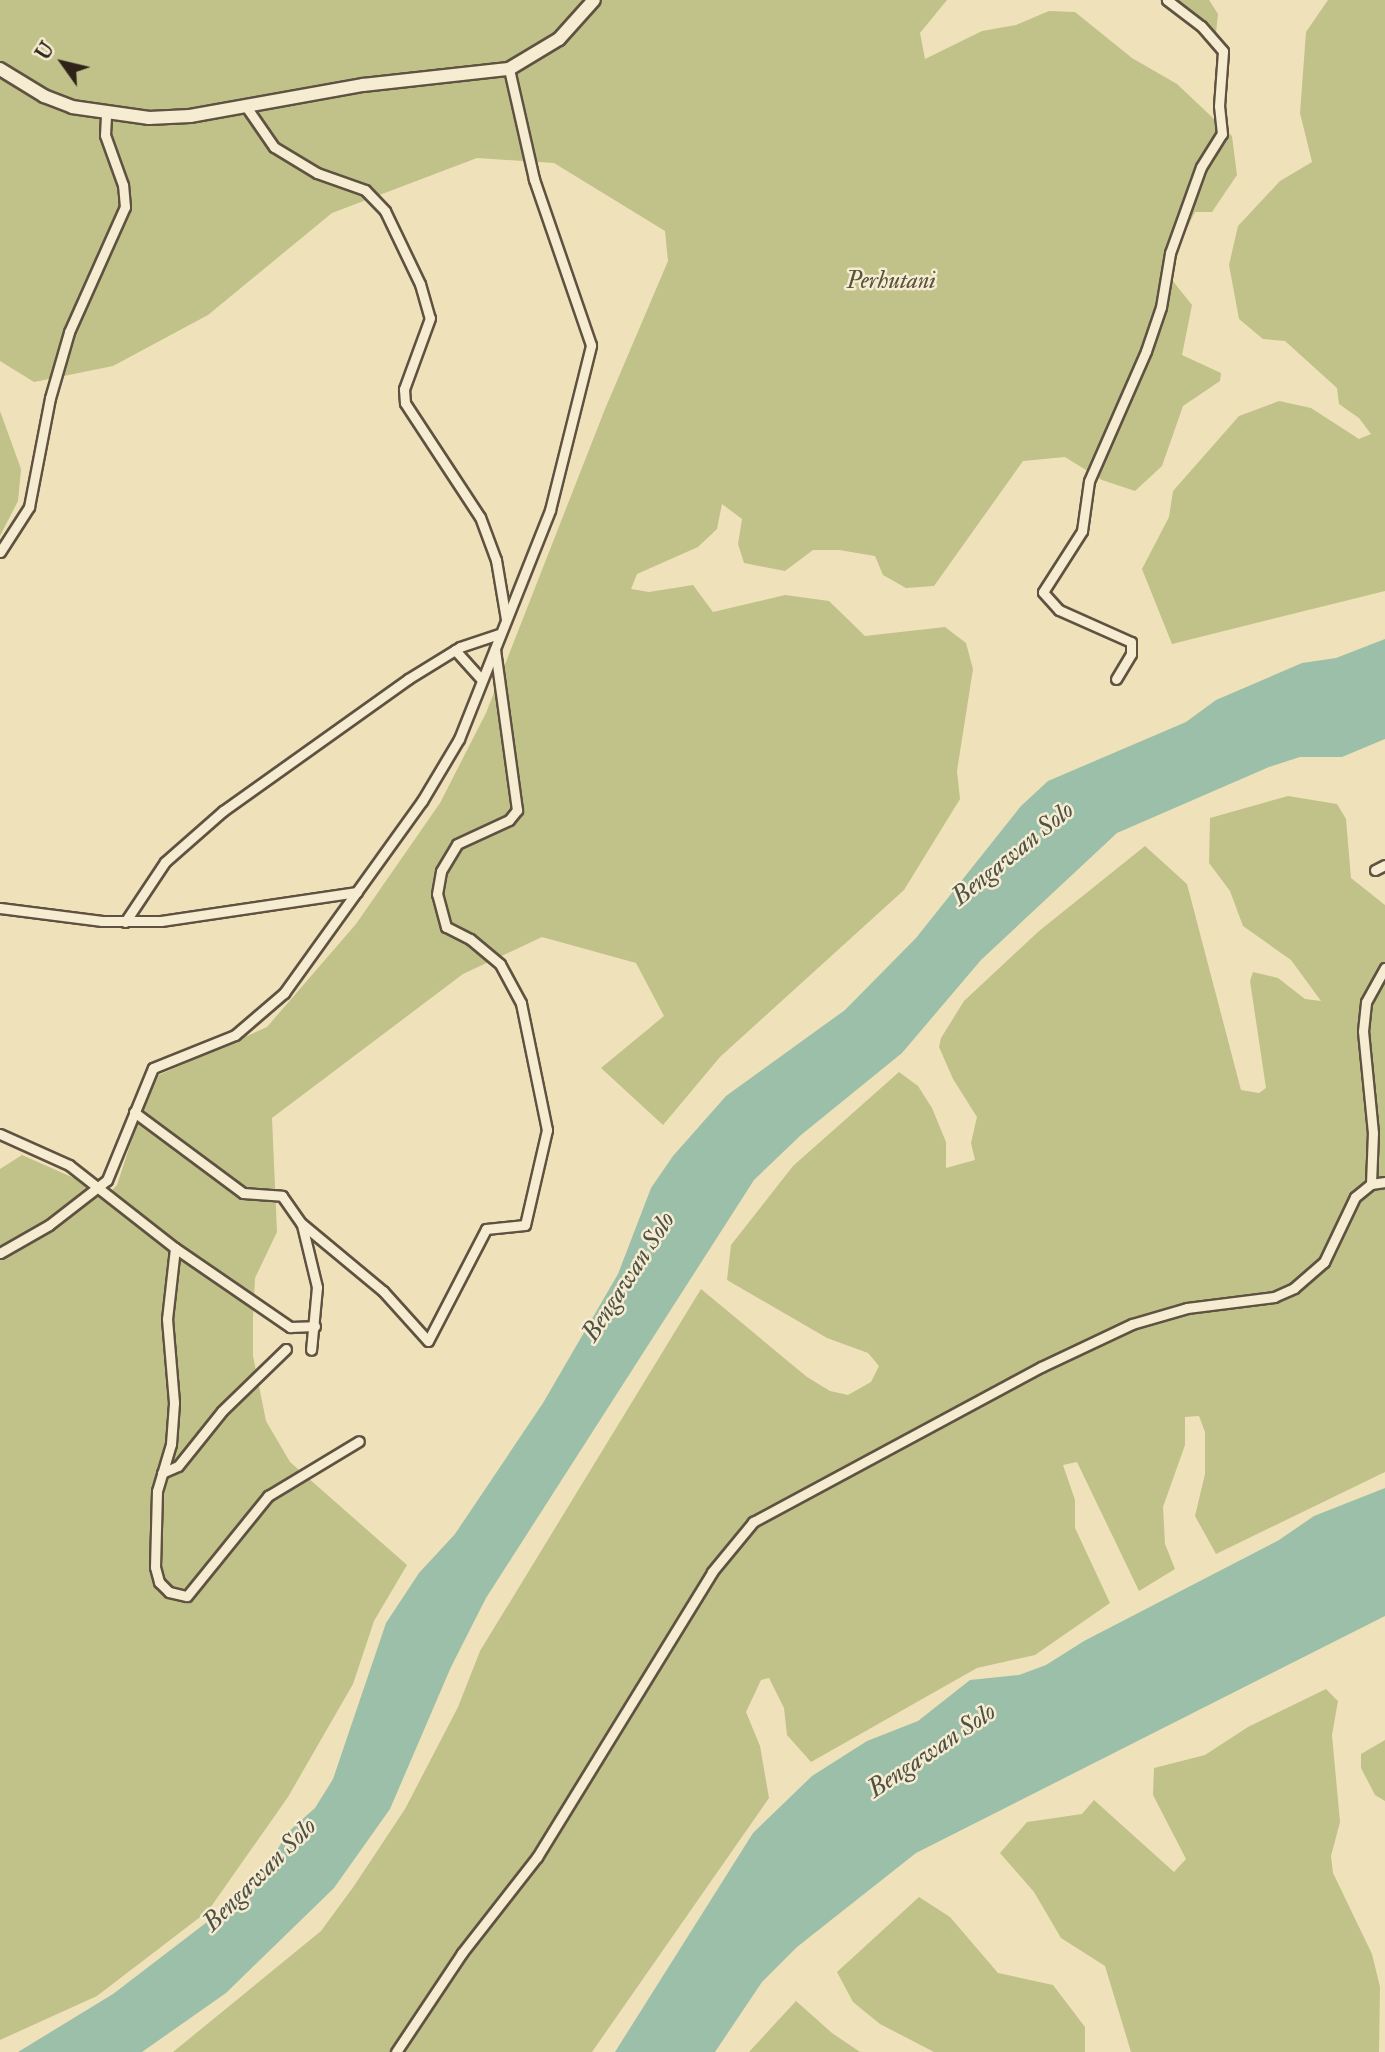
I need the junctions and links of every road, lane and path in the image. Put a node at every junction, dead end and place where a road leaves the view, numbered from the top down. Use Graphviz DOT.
graph roads {
  1 [pos="594,0"];
  2 [pos="1167,0"];
  3 [pos="0,69"];
  4 [pos="509,69"];
  5 [pos="245,105"];
  6 [pos="106,115"];
  7 [pos="0,552"];
  8 [pos="506,619"];
  9 [pos="499,634"];
  10 [pos="495,648"];
  11 [pos="455,650"];
  12 [pos="1116,679"];
  13 [pos="482,680"];
  14 [pos="1385,865"];
  15 [pos="1375,870"];
  16 [pos="357,892"];
  17 [pos="0,908"];
  18 [pos="125,922"];
  19 [pos="1385,968"];
  20 [pos="134,1112"];
  21 [pos="0,1134"];
  22 [pos="1385,1182"];
  23 [pos="1371,1184"];
  24 [pos="101,1187"];
  25 [pos="301,1223"];
  26 [pos="175,1248"];
  27 [pos="0,1253"];
  28 [pos="315,1326"];
  29 [pos="286,1349"];
  30 [pos="311,1350"];
  31 [pos="359,1441"];
  32 [pos="162,1474"];
  33 [pos="396,2052"];
  1 -- 4 [label="street"];
  2 -- 12 [label="street"];
  3 -- 6 [label="street"];
  4 -- 5 [label="street"];
  4 -- 8 [label="street"];
  5 -- 6 [label="street"];
  5 -- 8 [label="street"];
  6 -- 7 [label="street"];
  8 -- 9 [label="street"];
  9 -- 10 [label="street"];
  9 -- 11 [label="street"];
  10 -- 13 [label="street"];
  10 -- 25 [label="street"];
  11 -- 13 [label="street"];
  11 -- 18 [label="street"];
  13 -- 16 [label="street"];
  14 -- 15 [label="street"];
  16 -- 18 [label="street"];
  16 -- 20 [label="street"];
  17 -- 18 [label="street"];
  19 -- 23 [label="street"];
  20 -- 24 [label="street"];
  20 -- 25 [label="street"];
  21 -- 24 [label="street"];
  22 -- 23 [label="street"];
  23 -- 33 [label="street"];
  24 -- 26 [label="street"];
  24 -- 27 [label="street"];
  25 -- 28 [label="street"];
  26 -- 28 [label="street"];
  26 -- 32 [label="street"];
  28 -- 30 [label="street"];
  29 -- 32 [label="street"];
  31 -- 32 [label="street"];
}
